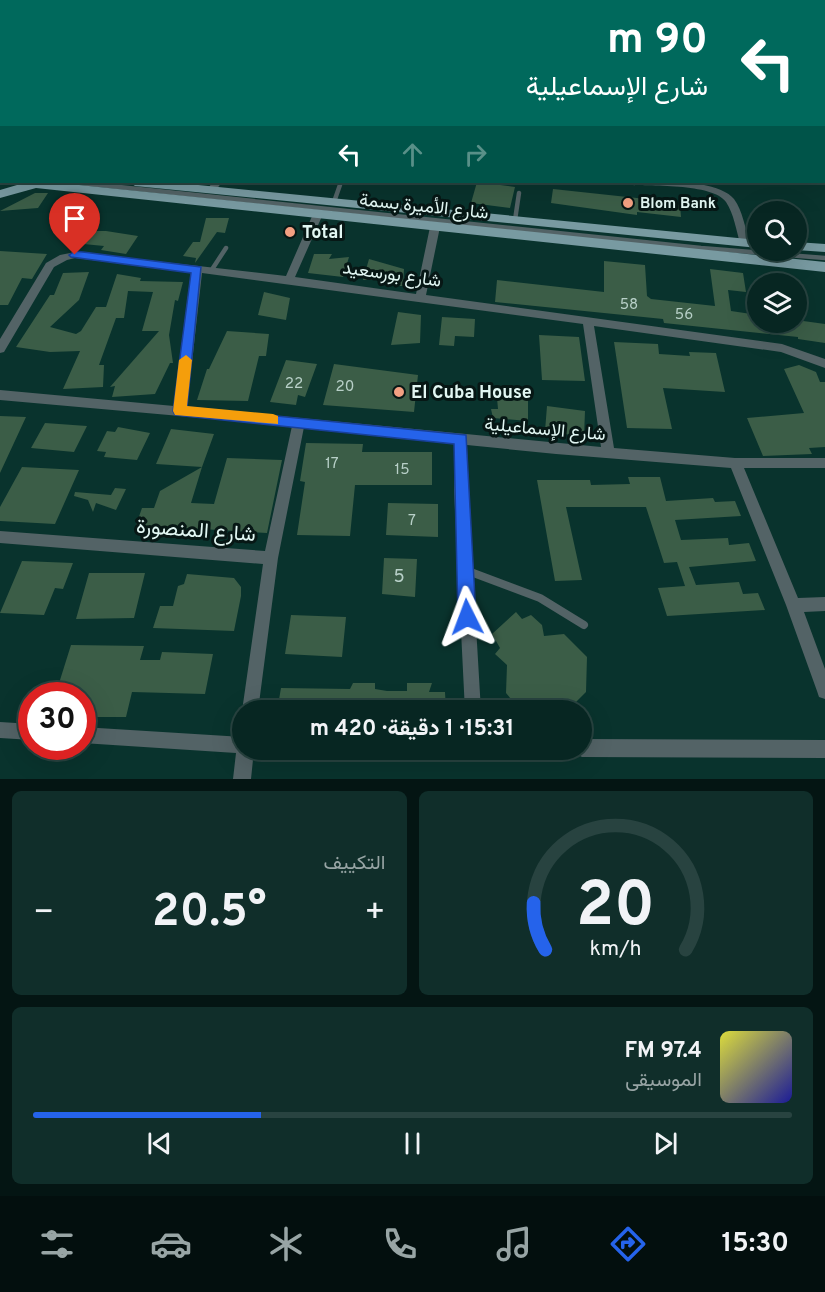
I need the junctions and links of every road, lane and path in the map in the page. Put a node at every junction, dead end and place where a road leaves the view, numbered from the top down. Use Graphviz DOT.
graph roads {
  1 [pos="41,183"];
  2 [pos="54,183"];
  3 [pos="81,183"];
  4 [pos="162,183"];
  5 [pos="341,183"];
  6 [pos="637,183"];
  7 [pos="215,185"];
  8 [pos="519,193"];
  9 [pos="0,194"];
  10 [pos="334,202"];
  11 [pos="318,214"];
  12 [pos="515,220"];
  13 [pos="435,227"];
  14 [pos="747,235"];
  15 [pos="747,243"];
  16 [pos="807,247"];
  17 [pos="226,248"];
  18 [pos="825,248"];
  19 [pos="825,258"];
  20 [pos="825,267"];
  21 [pos="197,269"];
  22 [pos="211,271"];
  23 [pos="289,280"];
  24 [pos="420,298"];
  25 [pos="588,323"];
  26 [pos="0,349"];
  27 [pos="825,364"];
  28 [pos="0,395"];
  29 [pos="180,411"];
  30 [pos="299,422"];
  31 [pos="461,439"];
  32 [pos="608,453"];
  33 [pos="735,463"];
  34 [pos="825,463"];
  35 [pos="0,537"];
  36 [pos="271,558"];
  37 [pos="464,569"];
  38 [pos="825,604"];
  39 [pos="794,605"];
  40 [pos="584,624"];
  41 [pos="825,692"];
  42 [pos="252,700"];
  43 [pos="472,700"];
  44 [pos="0,730"];
  45 [pos="18,731"];
  46 [pos="96,736"];
  47 [pos="232,744"];
  48 [pos="592,748"];
  49 [pos="825,749"];
  50 [pos="244,760"];
  51 [pos="242,779"];
  1 -- 9 [label="main road"];
  2 -- 11 [label="main road, شارع الأميرة بسمة"];
  3 -- 19 [label="lane"];
  4 -- 7 [label="main road, شارع الأميرة بسمة"];
  5 -- 10 [label="lane"];
  6 -- 14 [label="street"];
  7 -- 10 [label="main road, شارع الأميرة بسمة"];
  8 -- 12 [label="lane"];
  10 -- 12 [label="main road, شارع الأميرة بسمة"];
  11 -- 13 [label="main road, شارع الأميرة بسمة"];
  11 -- 23 [label="street"];
  12 -- 15 [label="main road, شارع الأميرة بسمة"];
  13 -- 20 [label="main road, شارع الأميرة بسمة"];
  13 -- 24 [label="street"];
  16 -- 18 [label="main road"];
  17 -- 22 [label="lane"];
  21 -- 22 [label="street, شارع بورسعيد"];
  21 -- 26 [label="street, شارع بورسعيد"];
  21 -- 29 [label="street"];
  22 -- 23 [label="street, شارع بورسعيد"];
  23 -- 24 [label="street, شارع بورسعيد"];
  24 -- 25 [label="street, شارع بورسعيد"];
  25 -- 27 [label="street, شارع بورسعيد"];
  25 -- 32 [label="street"];
  28 -- 29 [label="street, شارع الإسماعيلية"];
  29 -- 30 [label="street, شارع الإسماعيلية"];
  30 -- 31 [label="street, شارع الإسماعيلية"];
  30 -- 36 [label="street"];
  31 -- 32 [label="street, شارع الإسماعيلية"];
  31 -- 37 [label="street"];
  32 -- 33 [label="street, شارع الإسماعيلية"];
  33 -- 34 [label="street, شارع الإسماعيلية"];
  33 -- 39 [label="street"];
  35 -- 36 [label="street, شارع المنصورة"];
  36 -- 42 [label="street, شارع المنصورة"];
  37 -- 40 [label="lane"];
  37 -- 43 [label="street"];
  38 -- 39 [label="street"];
  39 -- 41 [label="street"];
  44 -- 45 [label="street"];
  46 -- 47 [label="street"];
  48 -- 49 [label="street"];
  50 -- 51 [label="street"];
}
